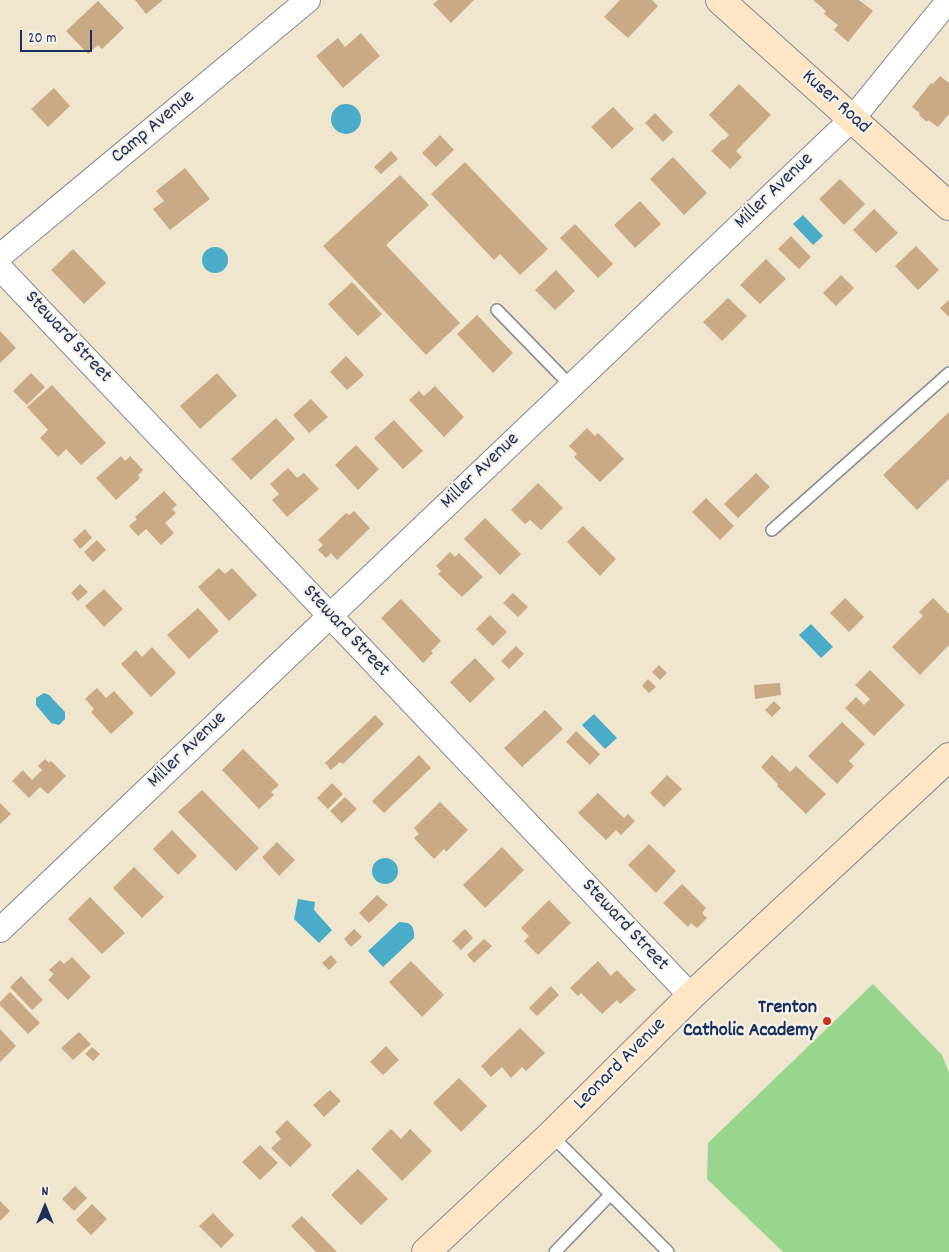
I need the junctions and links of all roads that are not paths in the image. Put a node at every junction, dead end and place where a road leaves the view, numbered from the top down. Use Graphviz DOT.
graph roads {
  1 [pos="308,0"];
  2 [pos="720,0"];
  3 [pos="949,0"];
  4 [pos="852,118"];
  5 [pos="949,206"];
  6 [pos="0,256"];
  7 [pos="0,268"];
  8 [pos="497,310"];
  9 [pos="949,373"];
  10 [pos="572,386"];
  11 [pos="772,530"];
  12 [pos="330,616"];
  13 [pos="949,758"];
  14 [pos="0,930"];
  15 [pos="691,996"];
  16 [pos="551,1135"];
  17 [pos="610,1194"];
  18 [pos="426,1252"];
  19 [pos="555,1252"];
  20 [pos="668,1252"];
  1 -- 6 [label="street, Camp Avenue"];
  2 -- 4 [label="street, Kuser Road"];
  3 -- 4 [label="street, Miller Avenue"];
  4 -- 5 [label="street, Kuser Road"];
  4 -- 10 [label="street, Miller Avenue"];
  7 -- 12 [label="street, Steward Street"];
  8 -- 10 [label="lane"];
  9 -- 11 [label="lane"];
  10 -- 12 [label="street, Miller Avenue"];
  12 -- 14 [label="street, Miller Avenue"];
  12 -- 15 [label="street, Steward Street"];
  13 -- 15 [label="street, Leonard Avenue"];
  15 -- 16 [label="street, Leonard Avenue"];
  16 -- 17 [label="lane"];
  16 -- 18 [label="street, Leonard Avenue"];
  17 -- 19 [label="lane"];
  17 -- 20 [label="lane"];
}
